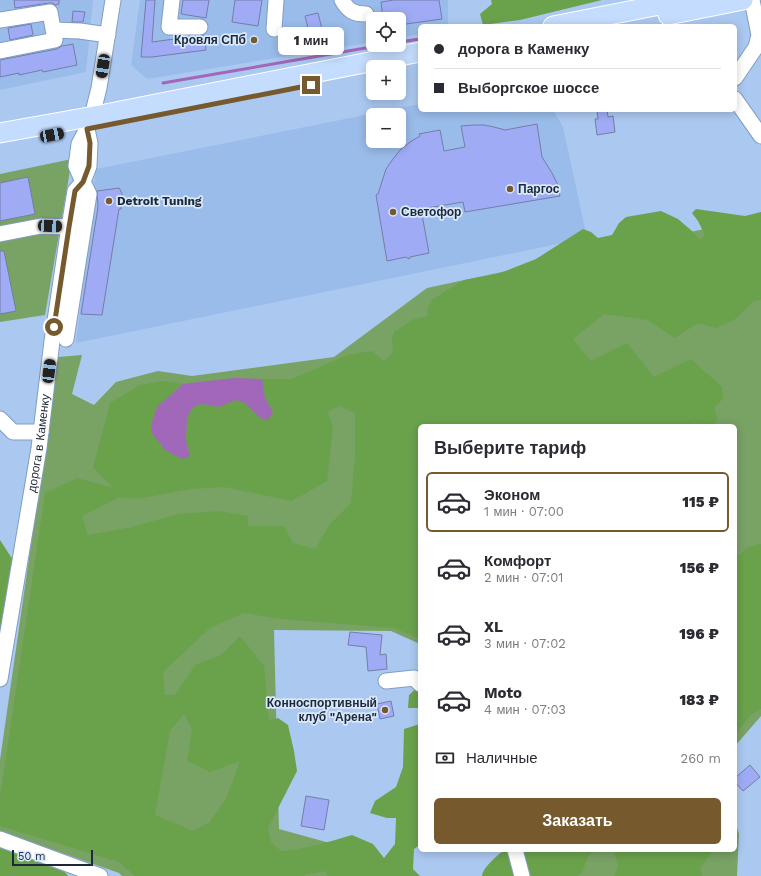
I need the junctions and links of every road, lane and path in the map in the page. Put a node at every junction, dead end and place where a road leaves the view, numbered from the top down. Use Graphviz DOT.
graph roads {
  1 [pos="113,0"];
  2 [pos="172,0"];
  3 [pos="276,0"];
  4 [pos="342,0"];
  5 [pos="685,0"];
  6 [pos="743,0"];
  7 [pos="752,0"];
  8 [pos="366,14"];
  9 [pos="0,20"];
  10 [pos="562,24"];
  11 [pos="620,24"];
  12 [pos="200,27"];
  13 [pos="274,29"];
  14 [pos="54,30"];
  15 [pos="108,35"];
  16 [pos="0,51"];
  17 [pos="418,52"];
  18 [pos="418,63"];
  19 [pos="406,66"];
  20 [pos="366,74"];
  21 [pos="737,75"];
  22 [pos="737,101"];
  23 [pos="89,122"];
  24 [pos="0,133"];
  25 [pos="761,136"];
  26 [pos="0,145"];
  27 [pos="83,182"];
  28 [pos="69,227"];
  29 [pos="0,234"];
  30 [pos="66,339"];
  31 [pos="0,419"];
  32 [pos="41,432"];
  33 [pos="0,679"];
  34 [pos="386,681"];
  35 [pos="418,682"];
  36 [pos="0,839"];
  37 [pos="516,852"];
  38 [pos="100,876"];
  39 [pos="522,876"];
  1 -- 15 [label="street"];
  2 -- 12 [label="street"];
  3 -- 13 [label="street"];
  4 -- 8 [label="street"];
  5 -- 10 [label="main road"];
  6 -- 11 [label="main road"];
  7 -- 21 [label="street"];
  9 -- 14 [label="street"];
  14 -- 15 [label="street"];
  14 -- 16 [label="street"];
  15 -- 23 [label="street"];
  17 -- 23 [label="main road"];
  18 -- 19 [label="main road"];
  20 -- 23 [label="main road"];
  22 -- 25 [label="street"];
  23 -- 24 [label="main road"];
  23 -- 26 [label="main road"];
  23 -- 27 [label="street"];
  27 -- 28 [label="street, дорога в Каменку"];
  27 -- 30 [label="street"];
  28 -- 29 [label="street"];
  28 -- 32 [label="street, дорога в Каменку"];
  31 -- 32 [label="street"];
  32 -- 33 [label="street, дорога в Каменку"];
  34 -- 35 [label="street"];
  36 -- 38 [label="street"];
  37 -- 39 [label="street"];
}
